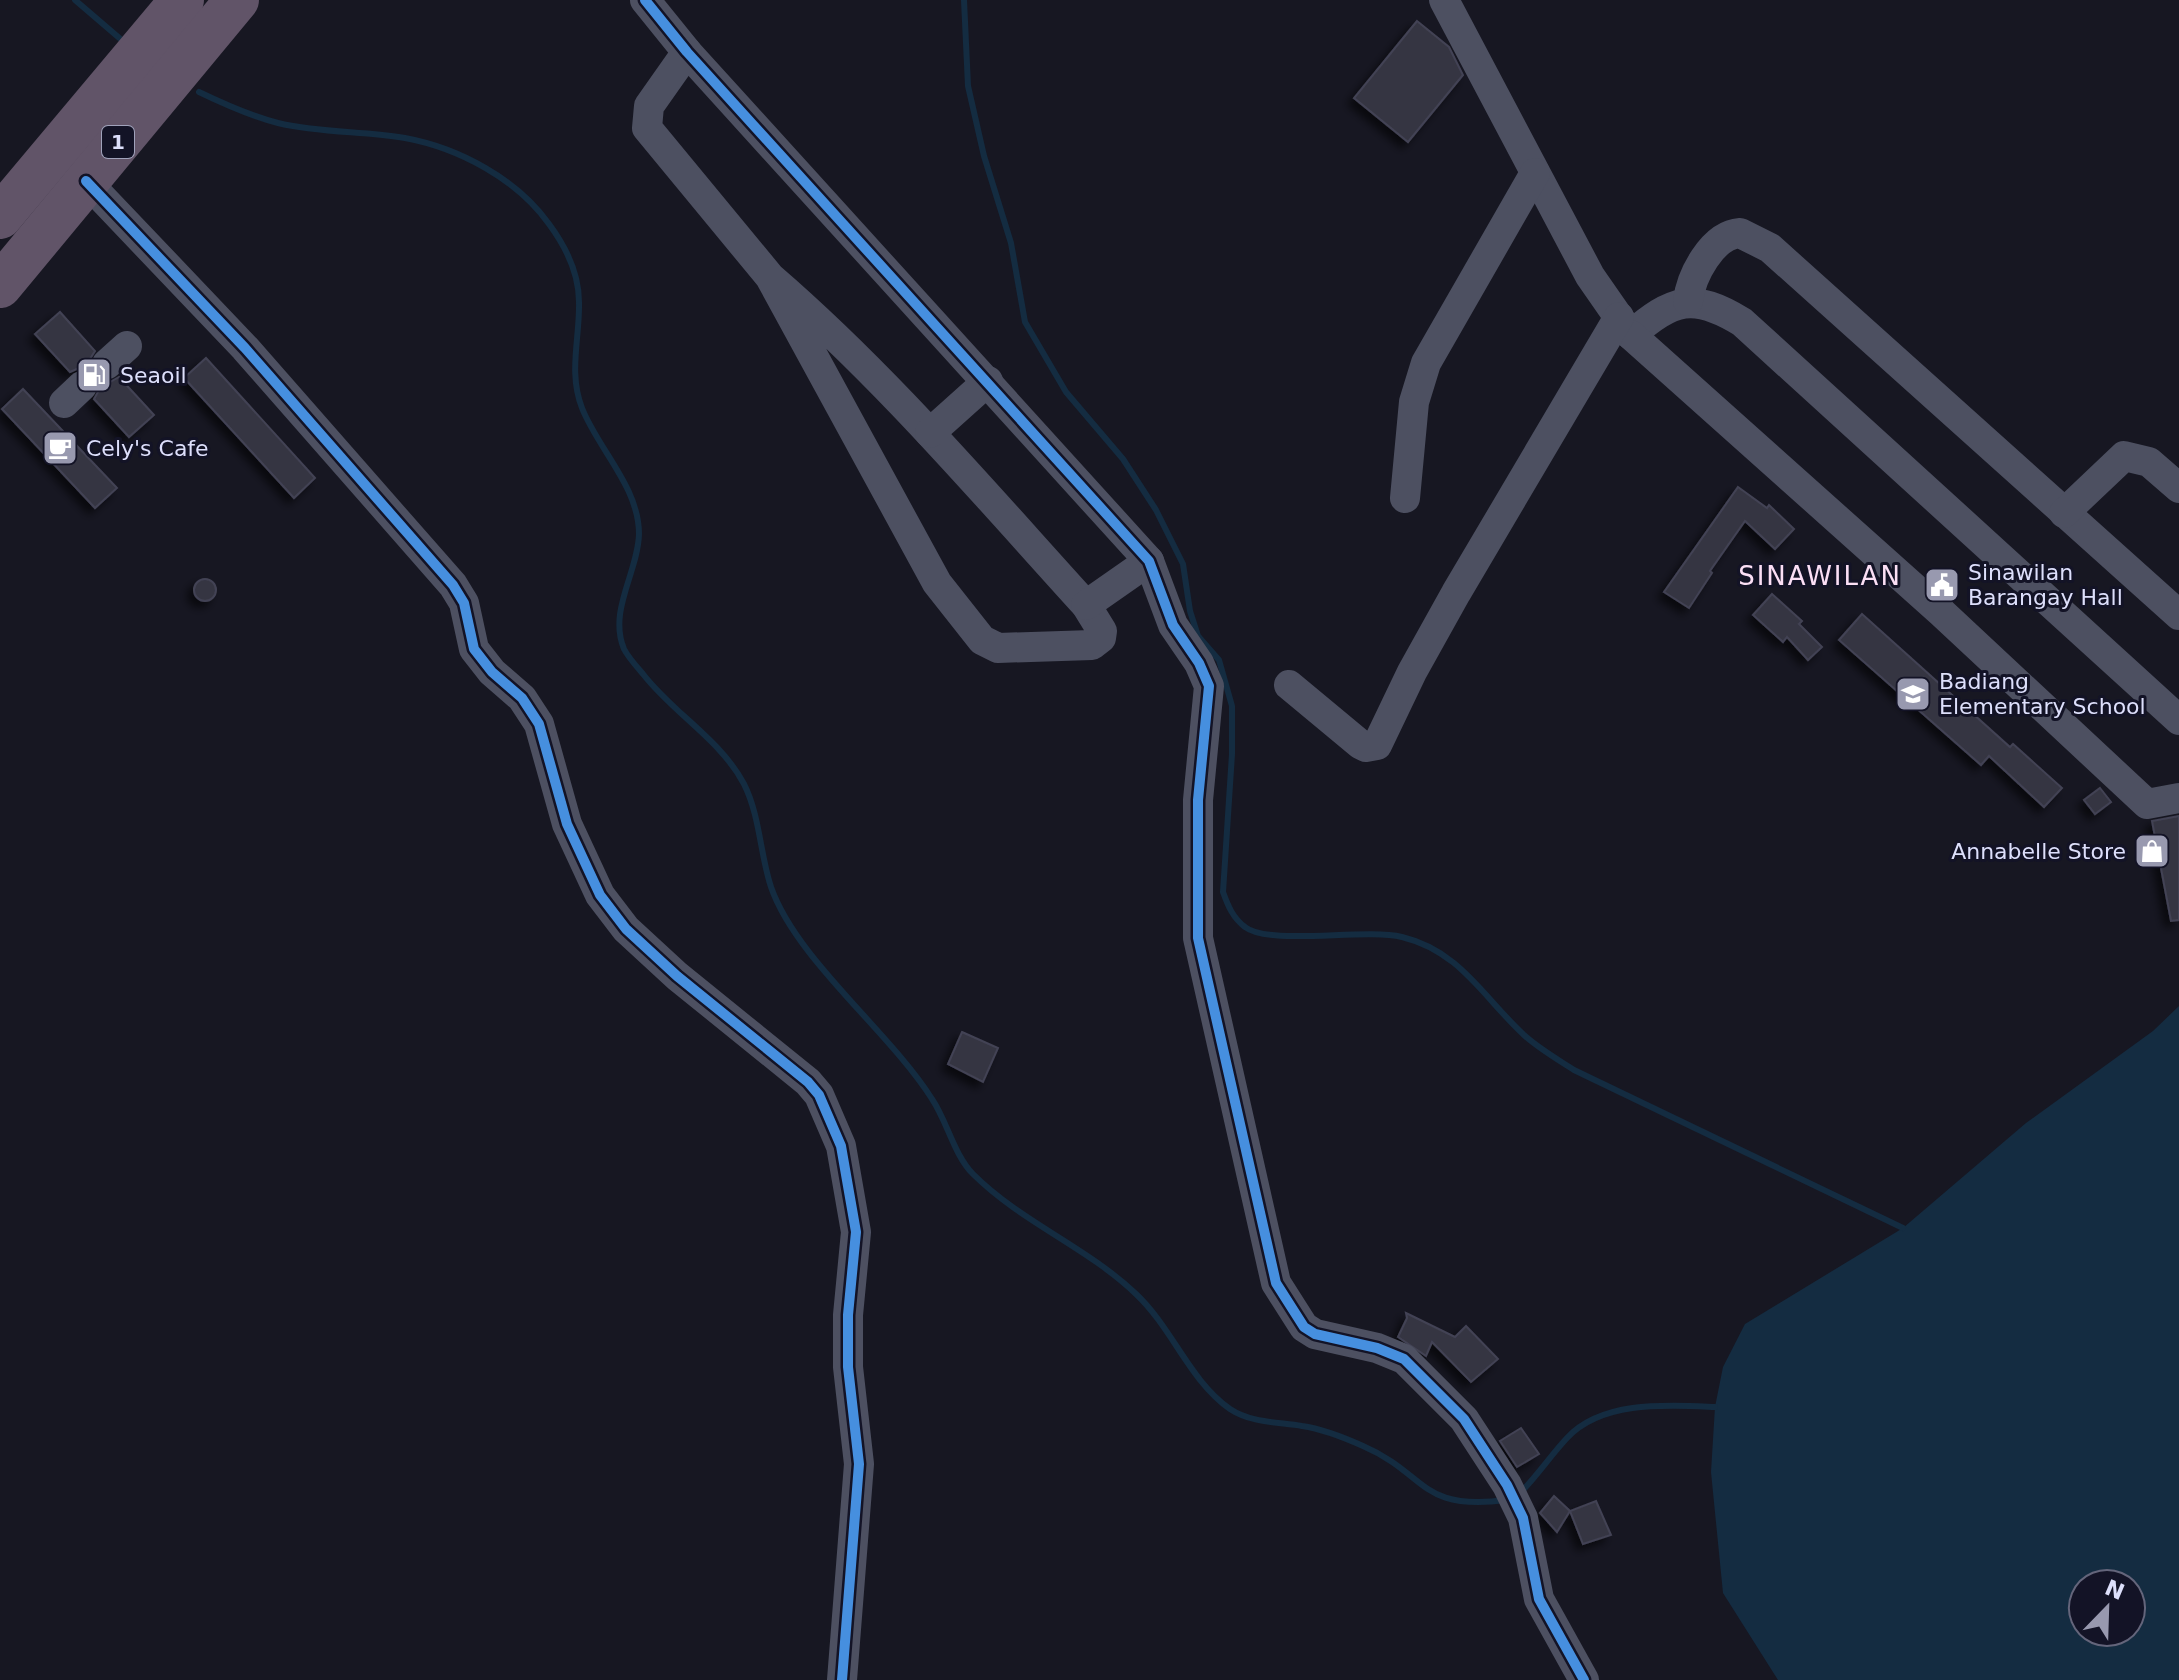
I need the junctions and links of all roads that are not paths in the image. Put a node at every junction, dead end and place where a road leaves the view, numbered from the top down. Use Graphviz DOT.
graph roads {
  1 [pos="182,0"];
  2 [pos="237,0"];
  3 [pos="645,0"];
  4 [pos="1444,0"];
  5 [pos="687,52"];
  6 [pos="1535,173"];
  7 [pos="86,181"];
  8 [pos="0,217"];
  9 [pos="770,277"];
  10 [pos="0,286"];
  11 [pos="1688,301"];
  12 [pos="1625,326"];
  13 [pos="988,381"];
  14 [pos="930,433"];
  15 [pos="2179,488"];
  16 [pos="1405,498"];
  17 [pos="2064,513"];
  18 [pos="1149,561"];
  19 [pos="1086,605"];
  20 [pos="2179,615"];
  21 [pos="1289,685"];
  22 [pos="2179,720"];
  23 [pos="2179,798"];
  24 [pos="842,1680"];
  25 [pos="1584,1680"];
  1 -- 8 [label="highway, 1"];
  2 -- 7 [label="highway, 1"];
  3 -- 5 [label="street"];
  4 -- 6 [label="street"];
  5 -- 9 [label="street"];
  5 -- 13 [label="street"];
  6 -- 12 [label="street"];
  6 -- 16 [label="street"];
  7 -- 10 [label="highway, 1"];
  7 -- 24 [label="street"];
  9 -- 14 [label="street"];
  9 -- 19 [label="street"];
  11 -- 12 [label="street"];
  11 -- 17 [label="street"];
  11 -- 22 [label="street"];
  12 -- 21 [label="street"];
  12 -- 23 [label="street"];
  13 -- 14 [label="street"];
  13 -- 18 [label="street"];
  14 -- 19 [label="street"];
  15 -- 17 [label="street"];
  17 -- 20 [label="street"];
  18 -- 19 [label="street"];
  18 -- 25 [label="street"];
}
